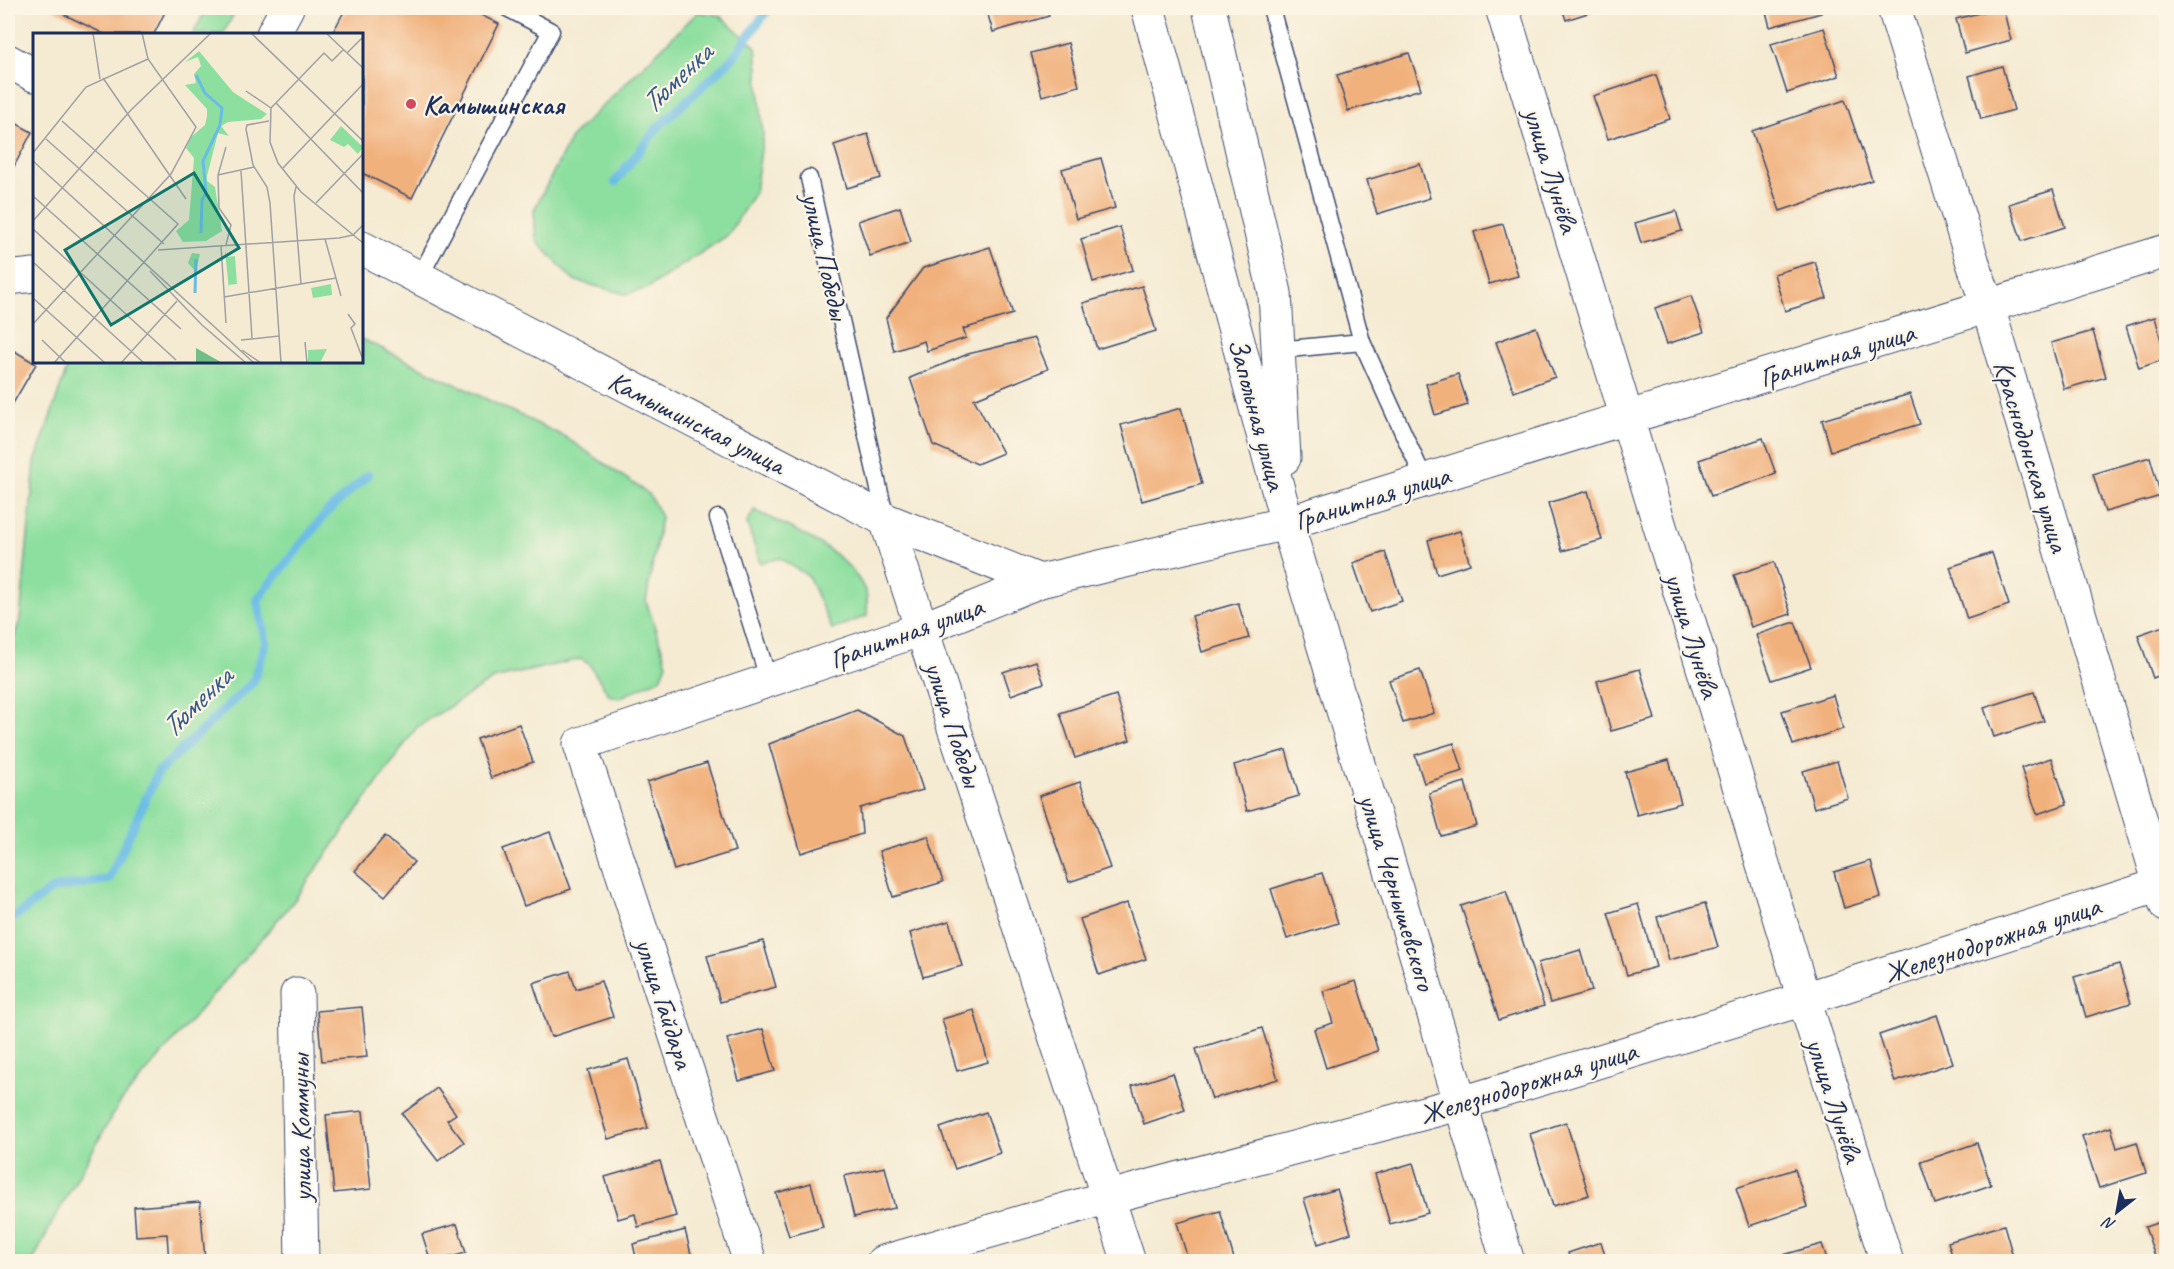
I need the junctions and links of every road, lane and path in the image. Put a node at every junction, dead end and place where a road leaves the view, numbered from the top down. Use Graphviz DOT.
graph roads {
  1 [pos="287,8"];
  2 [pos="507,8"];
  3 [pos="1148,8"];
  4 [pos="1209,8"];
  5 [pos="1271,8"];
  6 [pos="1502,8"];
  7 [pos="1894,8"];
  8 [pos="274,33"];
  9 [pos="8,61"];
  10 [pos="33,74"];
  11 [pos="809,178"];
  12 [pos="363,249"];
  13 [pos="2166,251"];
  14 [pos="33,275"];
  15 [pos="8,278"];
  16 [pos="419,278"];
  17 [pos="1989,307"];
  18 [pos="1362,342"];
  19 [pos="1278,350"];
  20 [pos="1627,418"];
  21 [pos="1425,481"];
  22 [pos="718,518"];
  23 [pos="886,520"];
  24 [pos="1287,523"];
  25 [pos="1040,581"];
  26 [pos="922,629"];
  27 [pos="770,681"];
  28 [pos="580,744"];
  29 [pos="2164,891"];
  30 [pos="297,994"];
  31 [pos="1804,999"];
  32 [pos="1461,1103"];
  33 [pos="1109,1197"];
  34 [pos="302,1262"];
  35 [pos="750,1262"];
  36 [pos="883,1262"];
  37 [pos="1129,1262"];
  38 [pos="1508,1262"];
  39 [pos="1887,1262"];
  1 -- 8 [label="street"];
  2 -- 16 [label="lane"];
  3 -- 24 [label="street, Запольная улица"];
  4 -- 19 [label="street, Запольная улица"];
  5 -- 18 [label="lane"];
  6 -- 20 [label="street, улица Лунёва"];
  7 -- 17 [label="street, Краснодонская улица"];
  9 -- 10 [label="street"];
  11 -- 23 [label="lane, улица Победы"];
  12 -- 16 [label="street, Камышинская улица"];
  13 -- 17 [label="street, Гранитная улица"];
  14 -- 15 [label="street"];
  16 -- 23 [label="street, Камышинская улица"];
  17 -- 20 [label="street, Гранитная улица"];
  17 -- 29 [label="street, Краснодонская улица"];
  18 -- 19 [label="lane"];
  18 -- 21 [label="lane"];
  19 -- 24 [label="street, Запольная улица"];
  20 -- 21 [label="street, Гранитная улица"];
  20 -- 31 [label="street, улица Лунёва"];
  21 -- 24 [label="street, Гранитная улица"];
  22 -- 27 [label="lane"];
  23 -- 25 [label="street, Камышинская улица"];
  23 -- 26 [label="street, улица Победы"];
  24 -- 25 [label="street, Гранитная улица"];
  24 -- 32 [label="street, улица Чернышевского"];
  25 -- 26 [label="street, Гранитная улица"];
  26 -- 27 [label="street, Гранитная улица"];
  26 -- 33 [label="street, улица Победы"];
  27 -- 28 [label="street, Гранитная улица"];
  28 -- 35 [label="street, улица Гайдара"];
  29 -- 31 [label="street, Железнодорожная улица"];
  30 -- 34 [label="street, улица Коммуны"];
  31 -- 32 [label="street, Железнодорожная улица"];
  31 -- 39 [label="street, улица Лунёва"];
  32 -- 33 [label="street, Железнодорожная улица"];
  32 -- 38 [label="street, улица Чернышевского"];
  33 -- 36 [label="street, Железнодорожная улица"];
  33 -- 37 [label="street, улица Победы"];
}
